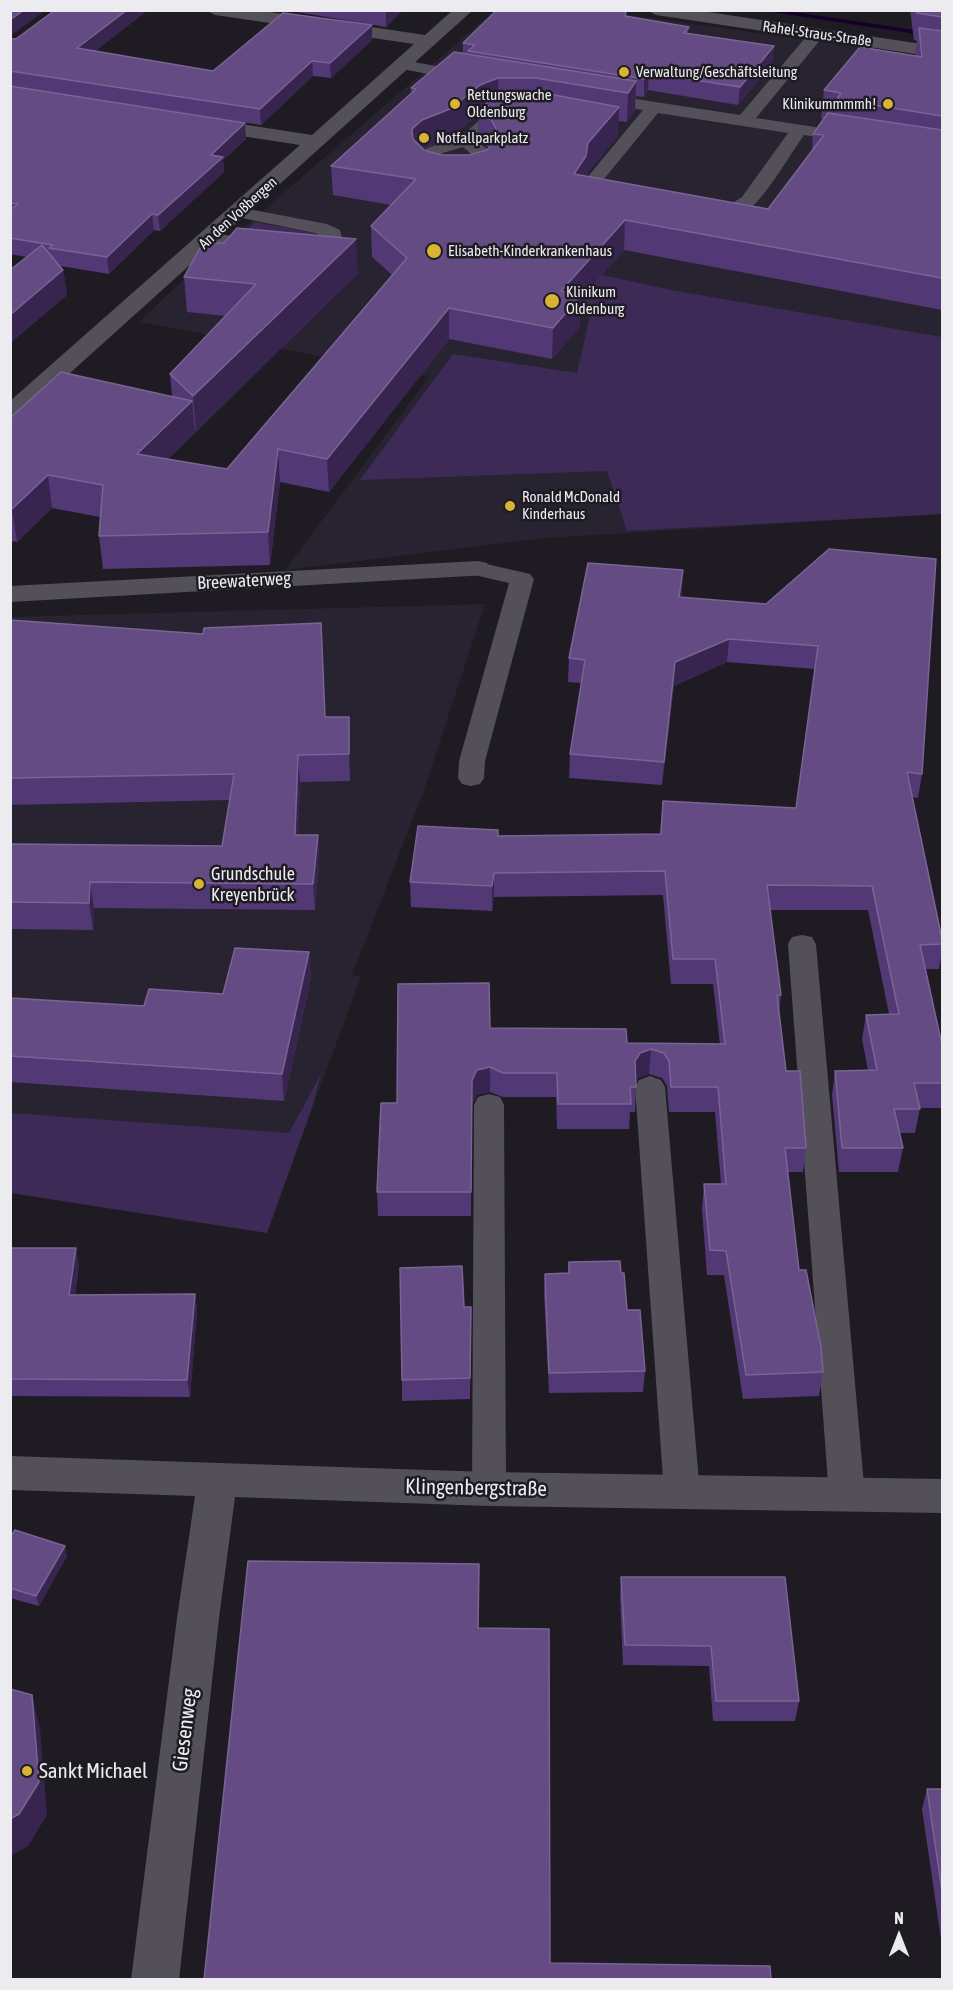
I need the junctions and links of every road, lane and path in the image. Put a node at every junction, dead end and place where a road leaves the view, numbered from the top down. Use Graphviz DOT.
graph roads {
  1 [pos="215,10"];
  2 [pos="464,10"];
  3 [pos="656,10"];
  4 [pos="817,34"];
  5 [pos="429,41"];
  6 [pos="942,52"];
  7 [pos="403,65"];
  8 [pos="481,79"];
  9 [pos="580,95"];
  10 [pos="654,107"];
  11 [pos="529,114"];
  12 [pos="745,120"];
  13 [pos="185,121"];
  14 [pos="612,128"];
  15 [pos="800,129"];
  16 [pos="633,131"];
  17 [pos="464,140"];
  18 [pos="873,141"];
  19 [pos="317,142"];
  20 [pos="637,202"];
  21 [pos="238,212"];
  22 [pos="685,212"];
  23 [pos="210,238"];
  24 [pos="10,414"];
  25 [pos="478,569"];
  26 [pos="10,594"];
  27 [pos="471,778"];
  28 [pos="802,944"];
  29 [pos="650,1087"];
  30 [pos="489,1105"];
  31 [pos="10,1473"];
  32 [pos="218,1482"];
  33 [pos="489,1489"];
  34 [pos="682,1493"];
  35 [pos="847,1496"];
  36 [pos="942,1496"];
  37 [pos="155,1980"];
  1 -- 5 [label="street"];
  2 -- 5 [label="street, An den Voßbergen"];
  3 -- 4 [label="street, Rahel-Straus-Straße"];
  4 -- 6 [label="street, Rahel-Straus-Straße"];
  4 -- 12 [label="lane"];
  5 -- 7 [label="street, An den Voßbergen"];
  7 -- 8 [label="lane"];
  7 -- 19 [label="street, An den Voßbergen"];
  9 -- 10 [label="lane"];
  10 -- 12 [label="lane"];
  10 -- 16 [label="lane"];
  11 -- 17 [label="lane"];
  12 -- 15 [label="lane"];
  13 -- 19 [label="street"];
  14 -- 16 [label="lane"];
  15 -- 18 [label="lane"];
  15 -- 22 [label="lane"];
  16 -- 20 [label="lane"];
  19 -- 21 [label="street, An den Voßbergen"];
  21 -- 23 [label="street, An den Voßbergen"];
  21 -- 23 [label="lane"];
  23 -- 24 [label="street, An den Voßbergen"];
  25 -- 26 [label="street, Breewaterweg"];
  25 -- 27 [label="lane"];
  28 -- 35 [label="lane"];
  29 -- 34 [label="lane"];
  30 -- 33 [label="lane"];
  31 -- 32 [label="street, Klingenbergstraße"];
  32 -- 33 [label="street, Klingenbergstraße"];
  32 -- 37 [label="street, Giesenweg"];
  33 -- 34 [label="street, Klingenbergstraße"];
  34 -- 35 [label="street, Klingenbergstraße"];
  35 -- 36 [label="street, Klingenbergstraße"];
}
